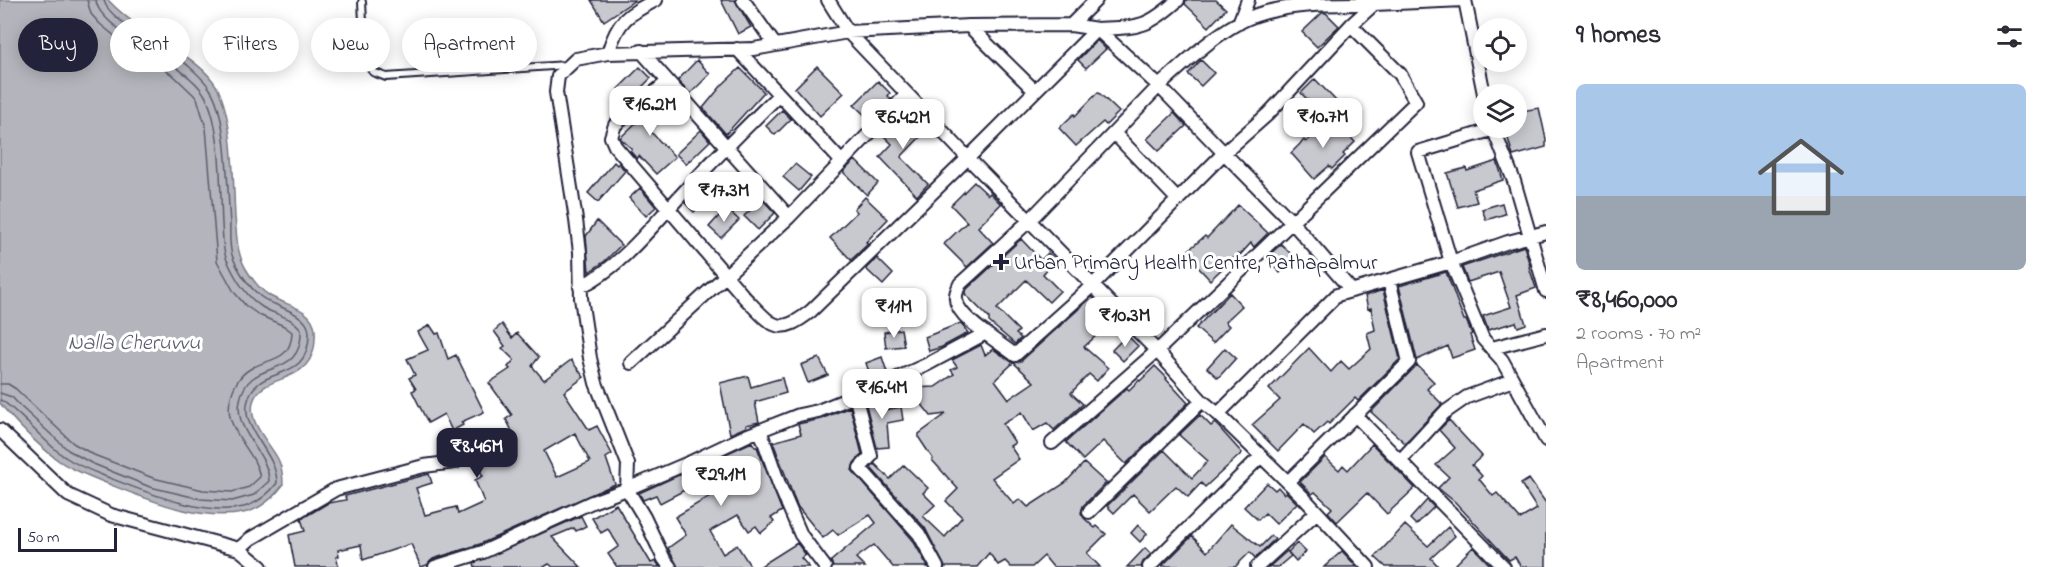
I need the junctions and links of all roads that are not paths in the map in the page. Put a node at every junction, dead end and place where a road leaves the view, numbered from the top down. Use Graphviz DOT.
graph roads {
  1 [pos="656,0"];
  2 [pos="743,0"];
  3 [pos="828,0"];
  4 [pos="1096,0"];
  5 [pos="1178,0"];
  6 [pos="1248,0"];
  7 [pos="1464,0"];
  8 [pos="362,2"];
  9 [pos="1318,2"];
  10 [pos="1374,4"];
  11 [pos="1239,23"];
  12 [pos="1071,25"];
  13 [pos="1351,25"];
  14 [pos="969,26"];
  15 [pos="1096,29"];
  16 [pos="848,32"];
  17 [pos="775,45"];
  18 [pos="737,49"];
  19 [pos="641,51"];
  20 [pos="608,52"];
  21 [pos="570,65"];
  22 [pos="667,82"];
  23 [pos="1482,84"];
  24 [pos="1159,86"];
  25 [pos="1035,91"];
  26 [pos="907,94"];
  27 [pos="779,95"];
  28 [pos="1114,133"];
  29 [pos="1473,134"];
  30 [pos="1497,138"];
  31 [pos="726,147"];
  32 [pos="1224,153"];
  33 [pos="968,158"];
  34 [pos="842,162"];
  35 [pos="1178,200"];
  36 [pos="669,208"];
  37 [pos="789,218"];
  38 [pos="1029,221"];
  39 [pos="1292,222"];
  40 [pos="1546,232"];
  41 [pos="1530,236"];
  42 [pos="1451,262"];
  43 [pos="727,276"];
  44 [pos="1389,280"];
  45 [pos="1092,286"];
  46 [pos="580,287"];
  47 [pos="1352,291"];
  48 [pos="1546,291"];
  49 [pos="986,333"];
  50 [pos="1546,334"];
  51 [pos="1492,348"];
  52 [pos="1157,351"];
  53 [pos="631,363"];
  54 [pos="1513,380"];
  55 [pos="855,395"];
  56 [pos="1202,401"];
  57 [pos="1218,414"];
  58 [pos="1355,416"];
  59 [pos="0,430"];
  60 [pos="760,430"];
  61 [pos="1546,440"];
  62 [pos="1052,443"];
  63 [pos="1261,456"];
  64 [pos="1400,461"];
  65 [pos="455,462"];
  66 [pos="1288,482"];
  67 [pos="627,489"];
  68 [pos="1089,512"];
  69 [pos="1317,512"];
  70 [pos="240,549"];
  71 [pos="261,567"];
  72 [pos="435,567"];
  73 [pos="670,567"];
  74 [pos="825,567"];
  75 [pos="937,567"];
  76 [pos="1149,567"];
  77 [pos="1257,567"];
  78 [pos="1368,567"];
  79 [pos="1504,567"];
  1 -- 20 [label="street"];
  2 -- 17 [label="street"];
  3 -- 16 [label="street"];
  4 -- 12 [label="street"];
  5 -- 15 [label="street"];
  6 -- 11 [label="street"];
  7 -- 10 [label="street"];
  7 -- 23 [label="street"];
  8 -- 21 [label="lane"];
  9 -- 10 [label="street"];
  9 -- 11 [label="street"];
  10 -- 13 [label="street"];
  11 -- 24 [label="street"];
  12 -- 14 [label="street"];
  12 -- 15 [label="street"];
  13 -- 32 [label="street"];
  13 -- 39 [label="street"];
  14 -- 16 [label="street"];
  14 -- 25 [label="street"];
  15 -- 24 [label="street"];
  15 -- 25 [label="street"];
  16 -- 17 [label="street"];
  16 -- 26 [label="street"];
  17 -- 18 [label="street"];
  18 -- 19 [label="street"];
  18 -- 27 [label="street"];
  19 -- 20 [label="street"];
  19 -- 22 [label="street"];
  20 -- 21 [label="street"];
  21 -- 46 [label="street"];
  22 -- 31 [label="street"];
  22 -- 36 [label="street"];
  24 -- 28 [label="street"];
  24 -- 32 [label="street"];
  25 -- 33 [label="street"];
  26 -- 33 [label="street"];
  26 -- 34 [label="street"];
  27 -- 31 [label="street"];
  27 -- 34 [label="street"];
  28 -- 35 [label="street"];
  28 -- 38 [label="street"];
  29 -- 42 [label="street"];
  30 -- 41 [label="street"];
  31 -- 36 [label="street"];
  31 -- 37 [label="street"];
  32 -- 35 [label="street"];
  32 -- 39 [label="street"];
  33 -- 38 [label="street"];
  33 -- 43 [label="street"];
  34 -- 37 [label="street"];
  35 -- 45 [label="street"];
  36 -- 43 [label="street"];
  36 -- 46 [label="street"];
  37 -- 43 [label="street"];
  38 -- 45 [label="street"];
  38 -- 49 [label="street"];
  39 -- 47 [label="street"];
  39 -- 52 [label="street"];
  40 -- 41 [label="street"];
  41 -- 42 [label="street"];
  41 -- 48 [label="street"];
  42 -- 44 [label="street"];
  42 -- 51 [label="street"];
  43 -- 53 [label="street"];
  44 -- 47 [label="street"];
  44 -- 58 [label="street"];
  45 -- 49 [label="street"];
  45 -- 52 [label="street"];
  46 -- 67 [label="street"];
  47 -- 57 [label="street"];
  49 -- 55 [label="street"];
  50 -- 51 [label="street"];
  51 -- 54 [label="street"];
  52 -- 56 [label="street"];
  52 -- 62 [label="street"];
  54 -- 61 [label="street"];
  54 -- 64 [label="street"];
  55 -- 60 [label="street"];
  55 -- 75 [label="street"];
  56 -- 57 [label="street"];
  56 -- 68 [label="street"];
  57 -- 63 [label="street"];
  58 -- 64 [label="street"];
  58 -- 66 [label="street"];
  59 -- 70 [label="street"];
  60 -- 67 [label="street"];
  60 -- 74 [label="street"];
  63 -- 66 [label="street"];
  63 -- 76 [label="street"];
  64 -- 79 [label="street"];
  65 -- 70 [label="street"];
  66 -- 69 [label="street"];
  67 -- 72 [label="street"];
  67 -- 73 [label="street"];
  69 -- 77 [label="street"];
  69 -- 78 [label="street"];
  70 -- 71 [label="street"];
}
